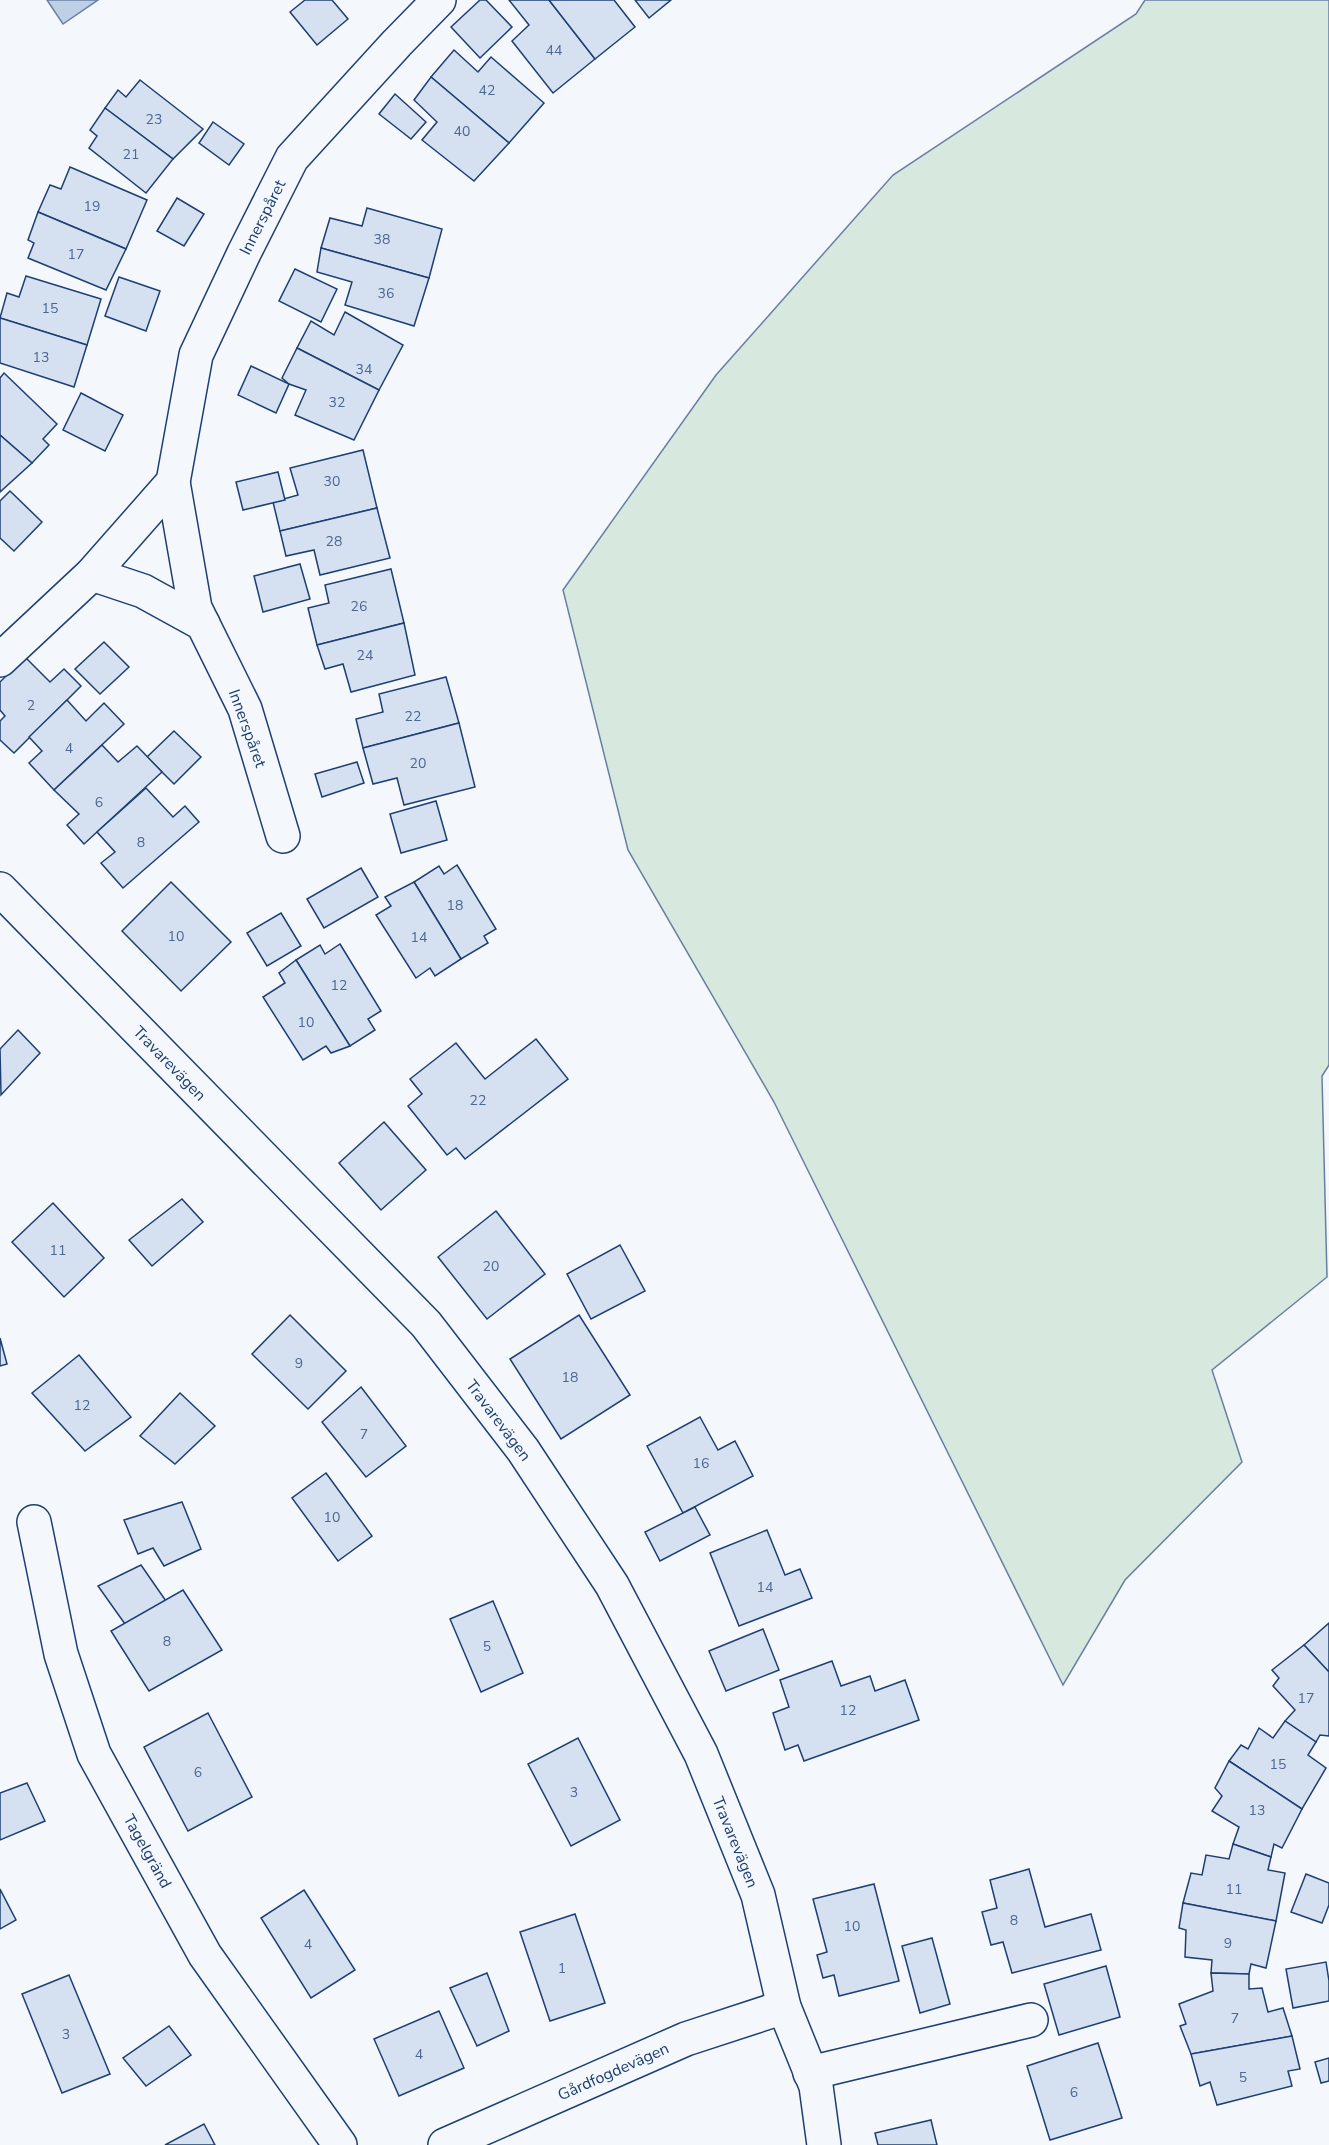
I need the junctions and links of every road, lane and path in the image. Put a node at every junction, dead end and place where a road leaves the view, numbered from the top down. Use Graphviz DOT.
graph roads {
  1 [pos="439,0"];
  2 [pos="173,482"];
  3 [pos="92,574"];
  4 [pos="203,624"];
  5 [pos="0,660"];
  6 [pos="283,836"];
  7 [pos="0,889"];
  8 [pos="34,1522"];
  9 [pos="784,2007"];
  10 [pos="1031,2020"];
  11 [pos="810,2073"];
  12 [pos="340,2145"];
  13 [pos="445,2145"];
  14 [pos="824,2145"];
  1 -- 2 [label="street, Innerspåret"];
  2 -- 3 [label="street"];
  2 -- 4 [label="street, Innerspåret"];
  3 -- 4 [label="street"];
  3 -- 5 [label="street"];
  4 -- 6 [label="street, Innerspåret"];
  7 -- 9 [label="street, Travarevägen"];
  8 -- 12 [label="street, Tagelgränd"];
  9 -- 11 [label="street, Travarevägen"];
  9 -- 13 [label="street, Gårdfogdevägen"];
  10 -- 11 [label="street"];
  11 -- 14 [label="street, Travarevägen"];
}
